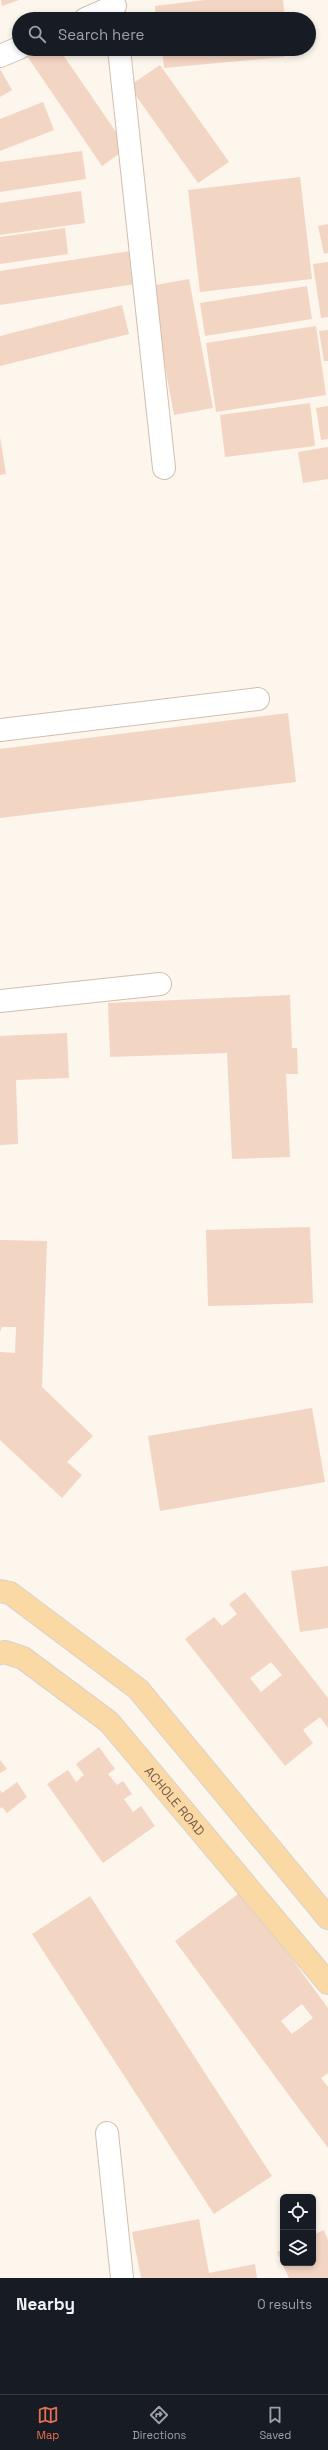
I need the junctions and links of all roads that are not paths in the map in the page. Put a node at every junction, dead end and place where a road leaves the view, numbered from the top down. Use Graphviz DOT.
graph roads {
  1 [pos="115,8"];
  2 [pos="104,12"];
  3 [pos="12,51"];
  4 [pos="0,56"];
  5 [pos="120,56"];
  6 [pos="164,468"];
  7 [pos="258,699"];
  8 [pos="0,730"];
  9 [pos="160,984"];
  10 [pos="0,1001"];
  11 [pos="5,1592"];
  12 [pos="2,1650"];
  13 [pos="328,1918"];
  14 [pos="328,1983"];
  15 [pos="107,2133"];
  16 [pos="122,2278"];
  1 -- 2 [label="street"];
  3 -- 4 [label="street"];
  5 -- 6 [label="street"];
  7 -- 8 [label="street"];
  9 -- 10 [label="street"];
  11 -- 13 [label="main road"];
  12 -- 14 [label="main road, ACHOLE ROAD"];
  15 -- 16 [label="street"];
}
